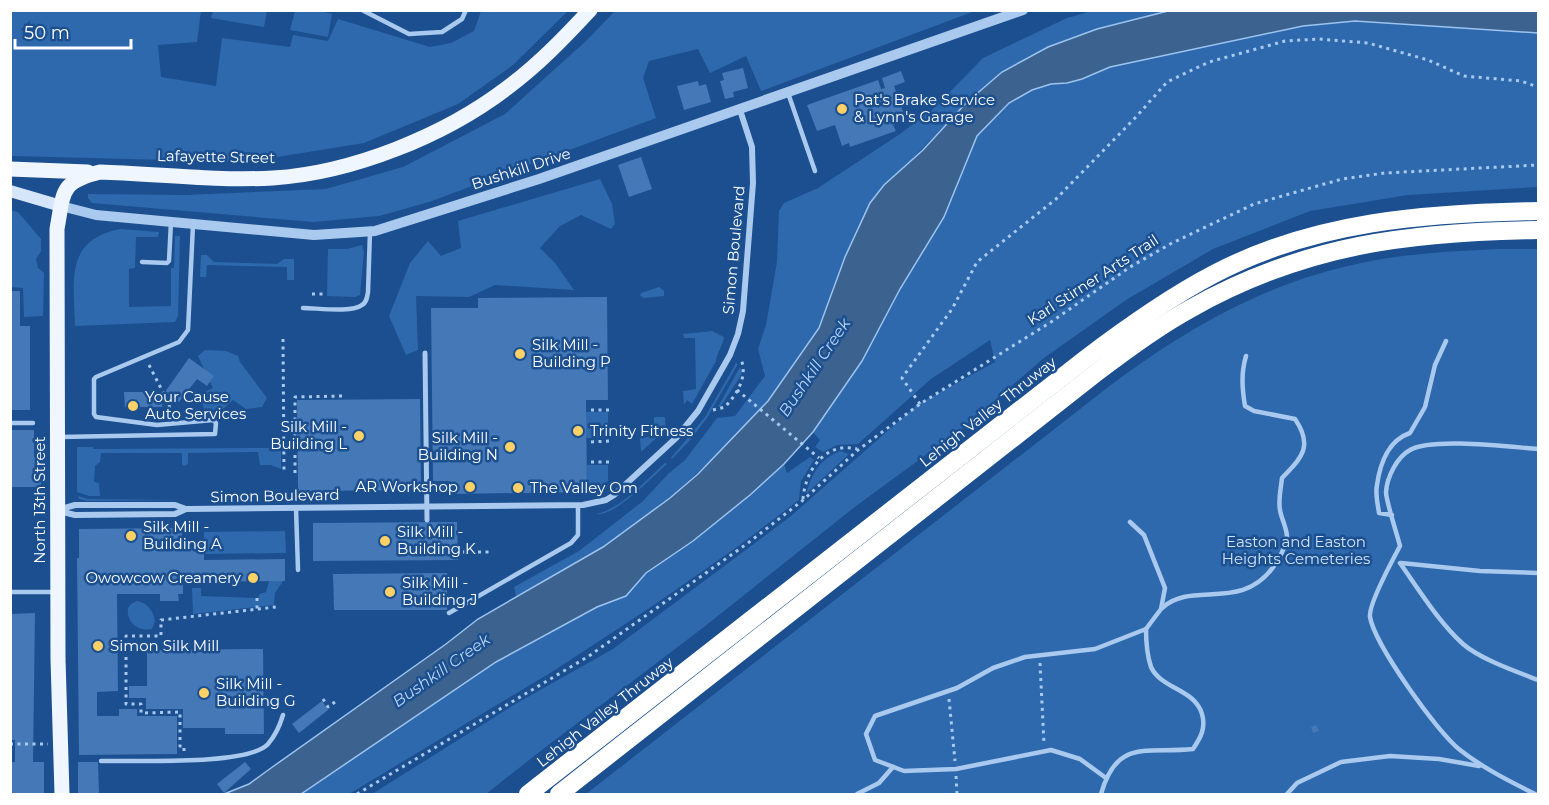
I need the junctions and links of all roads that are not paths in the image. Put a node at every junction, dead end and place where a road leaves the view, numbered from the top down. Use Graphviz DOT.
graph roads {
  1 [pos="362,10"];
  2 [pos="466,10"];
  3 [pos="590,10"];
  4 [pos="1023,10"];
  5 [pos="788,93"];
  6 [pos="740,110"];
  7 [pos="10,169"];
  8 [pos="815,171"];
  9 [pos="100,172"];
  10 [pos="10,191"];
  11 [pos="61,206"];
  12 [pos="1539,211"];
  13 [pos="171,222"];
  14 [pos="193,225"];
  15 [pos="1539,231"];
  16 [pos="370,232"];
  17 [pos="142,262"];
  18 [pos="303,308"];
  19 [pos="1446,340"];
  20 [pos="425,352"];
  21 [pos="1246,356"];
  22 [pos="10,423"];
  23 [pos="33,423"];
  24 [pos="58,437"];
  25 [pos="1539,449"];
  26 [pos="445,486"];
  27 [pos="427,487"];
  28 [pos="578,505"];
  29 [pos="427,507"];
  30 [pos="296,508"];
  31 [pos="58,510"];
  32 [pos="1392,515"];
  33 [pos="427,520"];
  34 [pos="1130,522"];
  35 [pos="1392,562"];
  36 [pos="1400,563"];
  37 [pos="298,570"];
  38 [pos="1539,573"];
  39 [pos="10,592"];
  40 [pos="58,592"];
  41 [pos="1161,609"];
  42 [pos="449,613"];
  43 [pos="1146,629"];
  44 [pos="1539,680"];
  45 [pos="283,715"];
  46 [pos="101,761"];
  47 [pos="1482,766"];
  48 [pos="893,767"];
  49 [pos="1106,778"];
  50 [pos="62,795"];
  51 [pos="528,795"];
  52 [pos="559,795"];
  53 [pos="857,795"];
  54 [pos="1101,795"];
  55 [pos="1287,795"];
  56 [pos="1535,795"];
  1 -- 2 [label="lane"];
  3 -- 9 [label="main road, Lafayette Street"];
  4 -- 5 [label="street, Bushkill Drive"];
  5 -- 6 [label="street, Bushkill Drive"];
  5 -- 8 [label="lane"];
  6 -- 16 [label="street, Bushkill Drive"];
  6 -- 28 [label="street, Simon Boulevard"];
  7 -- 9 [label="main road"];
  9 -- 11 [label="main road, Lafayette Street"];
  10 -- 11 [label="main road, Bushkill Drive"];
  11 -- 13 [label="street, Bushkill Drive"];
  11 -- 24 [label="main road, North 13th Street"];
  12 -- 51 [label="highway, Lehigh Valley Thruway"];
  13 -- 14 [label="street, Bushkill Drive"];
  13 -- 17 [label="lane"];
  14 -- 16 [label="street, Bushkill Drive"];
  14 -- 24 [label="lane"];
  15 -- 52 [label="highway"];
  16 -- 18 [label="lane"];
  19 -- 32 [label="lane"];
  20 -- 27 [label="street"];
  21 -- 41 [label="lane"];
  22 -- 23 [label="lane"];
  24 -- 31 [label="main road, North 13th Street"];
  25 -- 32 [label="lane"];
  26 -- 27 [label="street"];
  27 -- 29 [label="street"];
  28 -- 29 [label="street, Simon Boulevard"];
  28 -- 42 [label="lane"];
  29 -- 30 [label="street, Simon Boulevard"];
  29 -- 33 [label="street"];
  30 -- 31 [label="street, Simon Boulevard"];
  30 -- 37 [label="lane"];
  31 -- 40 [label="main road, North 13th Street"];
  32 -- 35 [label="lane"];
  34 -- 41 [label="lane"];
  35 -- 36 [label="lane"];
  35 -- 47 [label="lane"];
  36 -- 38 [label="lane"];
  36 -- 44 [label="lane"];
  39 -- 40 [label="lane"];
  40 -- 50 [label="main road, North 13th Street"];
  41 -- 43 [label="lane"];
  43 -- 48 [label="lane"];
  43 -- 49 [label="lane"];
  45 -- 46 [label="lane"];
  47 -- 55 [label="lane"];
  47 -- 56 [label="lane"];
  48 -- 49 [label="lane"];
  48 -- 53 [label="lane"];
  49 -- 54 [label="lane"];
}
